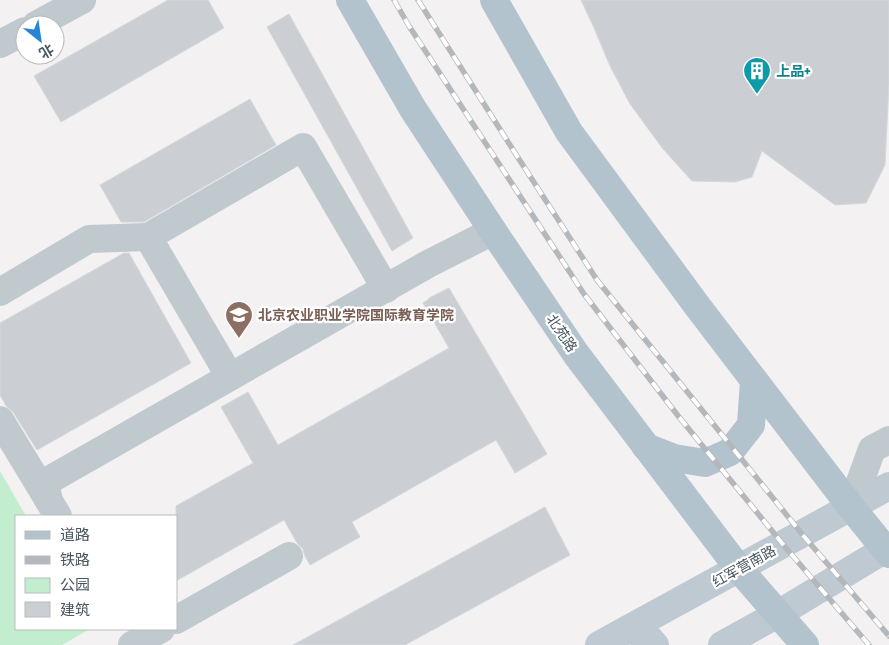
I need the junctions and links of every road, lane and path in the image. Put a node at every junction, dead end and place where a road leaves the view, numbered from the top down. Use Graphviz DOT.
graph roads {
  1 [pos="82,0"];
  2 [pos="350,0"];
  3 [pos="494,0"];
  4 [pos="54,15"];
  5 [pos="15,36"];
  6 [pos="0,44"];
  7 [pos="493,231"];
  8 [pos="148,237"];
  9 [pos="386,289"];
  10 [pos="0,292"];
  11 [pos="230,377"];
  12 [pos="754,381"];
  13 [pos="0,420"];
  14 [pos="889,440"];
  15 [pos="646,447"];
  16 [pos="889,486"];
  17 [pos="851,507"];
  18 [pos="53,508"];
  19 [pos="888,550"];
  20 [pos="289,556"];
  21 [pos="739,569"];
  22 [pos="778,614"];
  23 [pos="178,619"];
  24 [pos="124,630"];
  25 [pos="158,630"];
  26 [pos="628,630"];
  27 [pos="124,645"];
  28 [pos="132,645"];
  29 [pos="599,645"];
  30 [pos="655,645"];
  31 [pos="722,645"];
  32 [pos="805,645"];
  1 -- 4 [label="street"];
  2 -- 7 [label="main road, 北苑路"];
  3 -- 12 [label="main road"];
  5 -- 6 [label="street"];
  7 -- 9 [label="street"];
  7 -- 15 [label="main road, 北苑路"];
  8 -- 9 [label="street"];
  8 -- 10 [label="street"];
  8 -- 11 [label="street"];
  9 -- 11 [label="street"];
  11 -- 18 [label="street"];
  12 -- 15 [label="main road"];
  12 -- 17 [label="main road"];
  13 -- 18 [label="street"];
  14 -- 17 [label="street"];
  15 -- 21 [label="main road, 北苑路"];
  16 -- 17 [label="main road, 红军营南路"];
  17 -- 19 [label="main road"];
  17 -- 21 [label="main road, 红军营南路"];
  19 -- 22 [label="main road"];
  20 -- 23 [label="street"];
  21 -- 22 [label="main road, 北苑路"];
  21 -- 26 [label="main road, 红军营南路"];
  22 -- 31 [label="main road"];
  22 -- 32 [label="main road, 北苑路"];
  24 -- 27 [label="street"];
  25 -- 28 [label="street"];
  26 -- 29 [label="main road, 红军营南路"];
  26 -- 30 [label="main road"];
}
